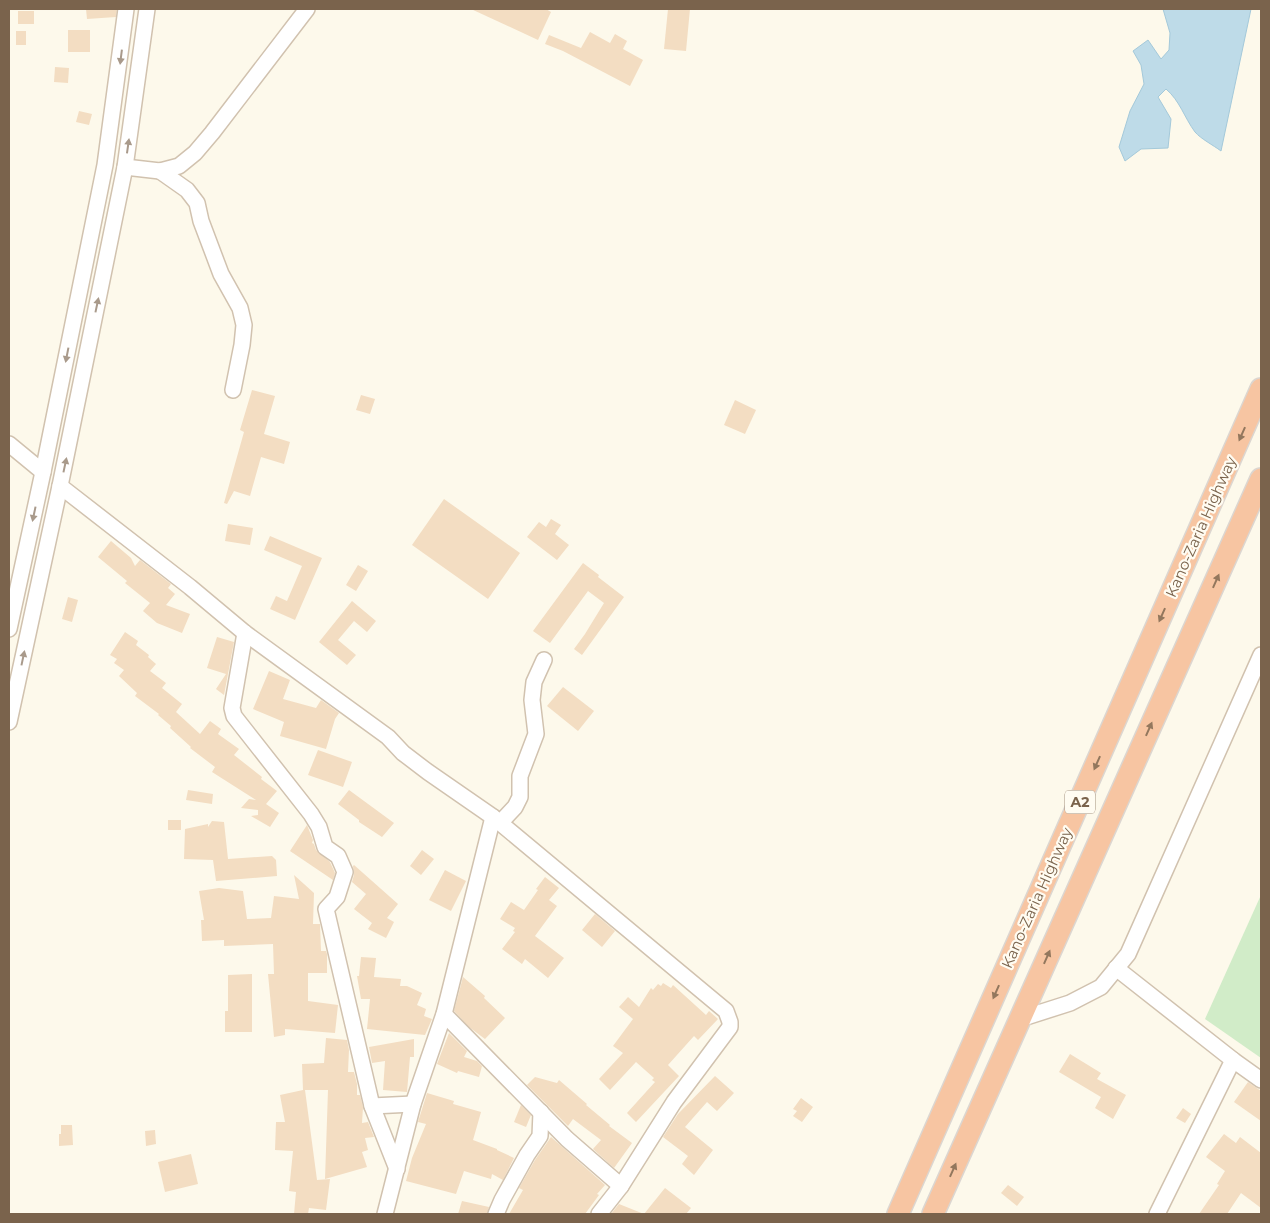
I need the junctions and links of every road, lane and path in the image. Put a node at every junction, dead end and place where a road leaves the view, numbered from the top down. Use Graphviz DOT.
graph roads {
  1 [pos="126,9"];
  2 [pos="147,9"];
  3 [pos="307,9"];
  4 [pos="125,167"];
  5 [pos="160,172"];
  6 [pos="91,233"];
  7 [pos="111,238"];
  8 [pos="1261,389"];
  9 [pos="233,390"];
  10 [pos="9,444"];
  11 [pos="43,472"];
  12 [pos="1261,479"];
  13 [pos="60,486"];
  14 [pos="9,629"];
  15 [pos="245,633"];
  16 [pos="1261,655"];
  17 [pos="544,660"];
  18 [pos="9,722"];
  19 [pos="497,820"];
  20 [pos="1116,968"];
  21 [pos="444,1014"];
  22 [pos="1020,1019"];
  23 [pos="1233,1060"];
  24 [pos="1261,1080"];
  25 [pos="413,1104"];
  26 [pos="372,1106"];
  27 [pos="541,1112"];
  28 [pos="396,1169"];
  29 [pos="621,1186"];
  30 [pos="385,1214"];
  31 [pos="496,1214"];
  32 [pos="599,1214"];
  33 [pos="898,1214"];
  34 [pos="933,1214"];
  35 [pos="1158,1214"];
  1 -- 6 [label="street, one-way"];
  4 -- 2 [label="street, one-way"];
  3 -- 5 [label="street"];
  4 -- 5 [label="street"];
  4 -- 7 [label="street"];
  5 -- 9 [label="street"];
  6 -- 7 [label="street"];
  6 -- 11 [label="street, one-way"];
  13 -- 7 [label="street, one-way"];
  8 -- 33 [label="highway, Kano-Zaria Highway / A2, one-way"];
  10 -- 11 [label="street"];
  11 -- 14 [label="street, one-way"];
  22 -- 12 [label="highway, A2, one-way"];
  13 -- 15 [label="street"];
  18 -- 13 [label="street, one-way"];
  15 -- 19 [label="street"];
  15 -- 26 [label="street"];
  16 -- 20 [label="street"];
  17 -- 19 [label="street"];
  19 -- 21 [label="street"];
  19 -- 29 [label="street"];
  20 -- 22 [label="street"];
  20 -- 23 [label="street"];
  21 -- 25 [label="street"];
  21 -- 27 [label="street"];
  34 -- 22 [label="highway, A2, one-way"];
  23 -- 24 [label="street"];
  23 -- 35 [label="street"];
  25 -- 26 [label="street"];
  25 -- 28 [label="street"];
  26 -- 28 [label="street"];
  27 -- 29 [label="street"];
  27 -- 31 [label="street"];
  28 -- 30 [label="street"];
  29 -- 32 [label="street"];
}
